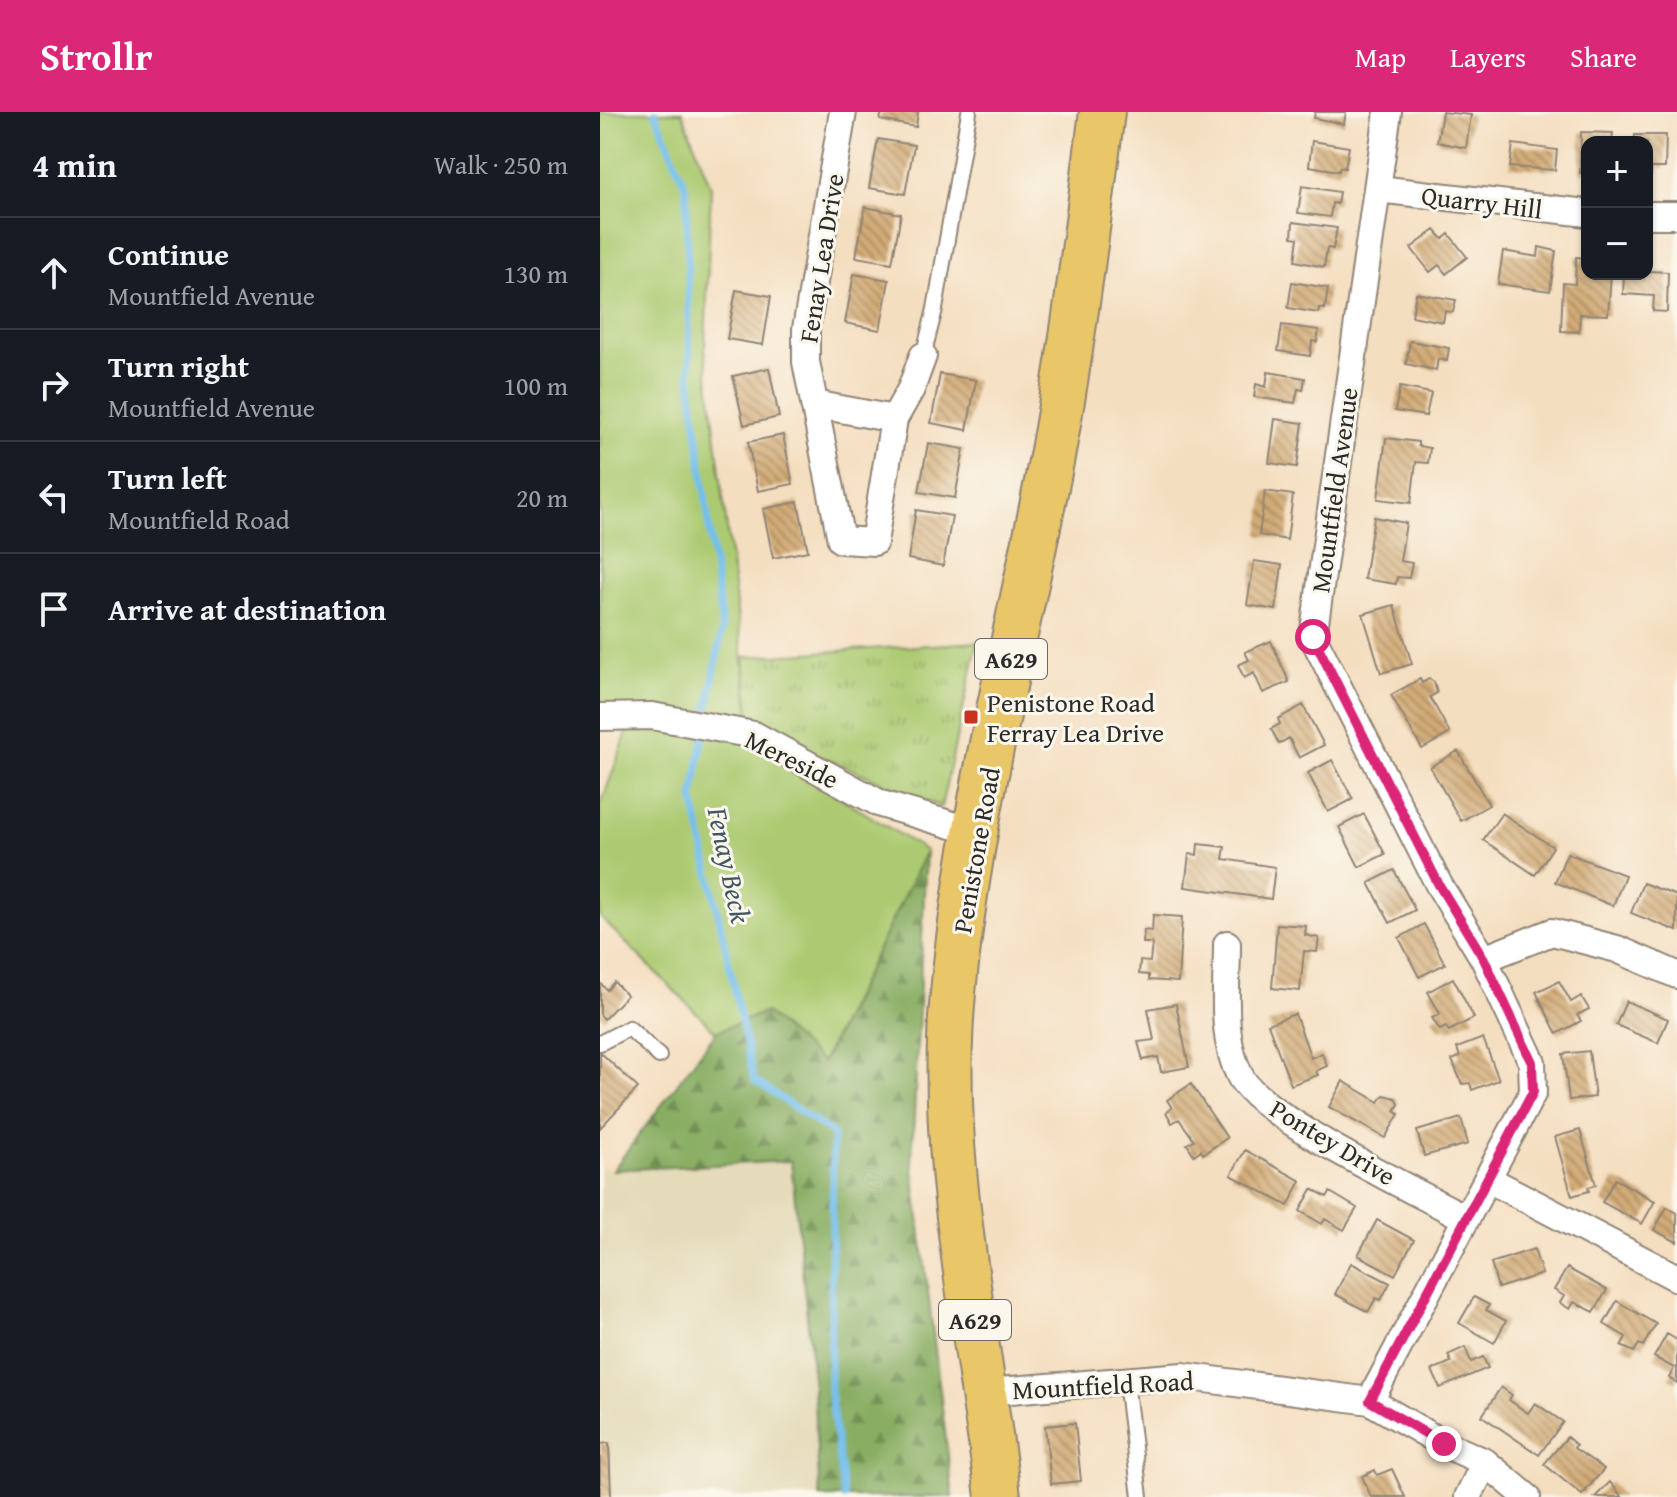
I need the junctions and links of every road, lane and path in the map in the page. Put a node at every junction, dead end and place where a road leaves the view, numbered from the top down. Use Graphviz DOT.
graph roads {
  1 [pos="843,112"];
  2 [pos="969,112"];
  3 [pos="1102,112"];
  4 [pos="1388,112"];
  5 [pos="1378,189"];
  6 [pos="1581,212"];
  7 [pos="1653,215"];
  8 [pos="1677,215"];
  9 [pos="923,356"];
  10 [pos="814,404"];
  11 [pos="894,419"];
  12 [pos="600,717"];
  13 [pos="976,832"];
  14 [pos="1227,944"];
  15 [pos="1484,959"];
  16 [pos="1677,975"];
  17 [pos="600,1043"];
  18 [pos="659,1056"];
  19 [pos="1488,1179"];
  20 [pos="1465,1218"];
  21 [pos="1677,1278"];
  22 [pos="1126,1381"];
  23 [pos="986,1392"];
  24 [pos="1370,1401"];
  25 [pos="1485,1462"];
  26 [pos="998,1497"];
  27 [pos="1140,1497"];
  28 [pos="1468,1497"];
  29 [pos="1527,1497"];
  1 -- 10 [label="street, Fenay Lea Drive"];
  2 -- 9 [label="lane"];
  3 -- 13 [label="highway, Penistone Road / A629"];
  4 -- 5 [label="street, Mountfield Avenue"];
  5 -- 6 [label="street, Quarry Hill"];
  5 -- 15 [label="street, Mountfield Avenue"];
  7 -- 8 [label="street"];
  9 -- 11 [label="street, Fenay Lea Drive"];
  10 -- 11 [label="street"];
  10 -- 11 [label="street, Fenay Lea Drive"];
  12 -- 13 [label="street, Mereside"];
  13 -- 23 [label="highway, Penistone Road / A629"];
  14 -- 20 [label="street, Pontey Drive"];
  15 -- 16 [label="street"];
  15 -- 19 [label="street, Mountfield Avenue"];
  17 -- 18 [label="lane"];
  19 -- 20 [label="street, Mountfield Avenue"];
  19 -- 21 [label="street"];
  20 -- 24 [label="street, Mountfield Avenue"];
  22 -- 23 [label="street, Mountfield Road"];
  22 -- 24 [label="street, Mountfield Road"];
  22 -- 27 [label="lane"];
  23 -- 26 [label="highway, Penistone Road / A629"];
  24 -- 25 [label="street, Mountfield Road"];
  25 -- 28 [label="street"];
  25 -- 29 [label="street, Mountfield Road"];
}
